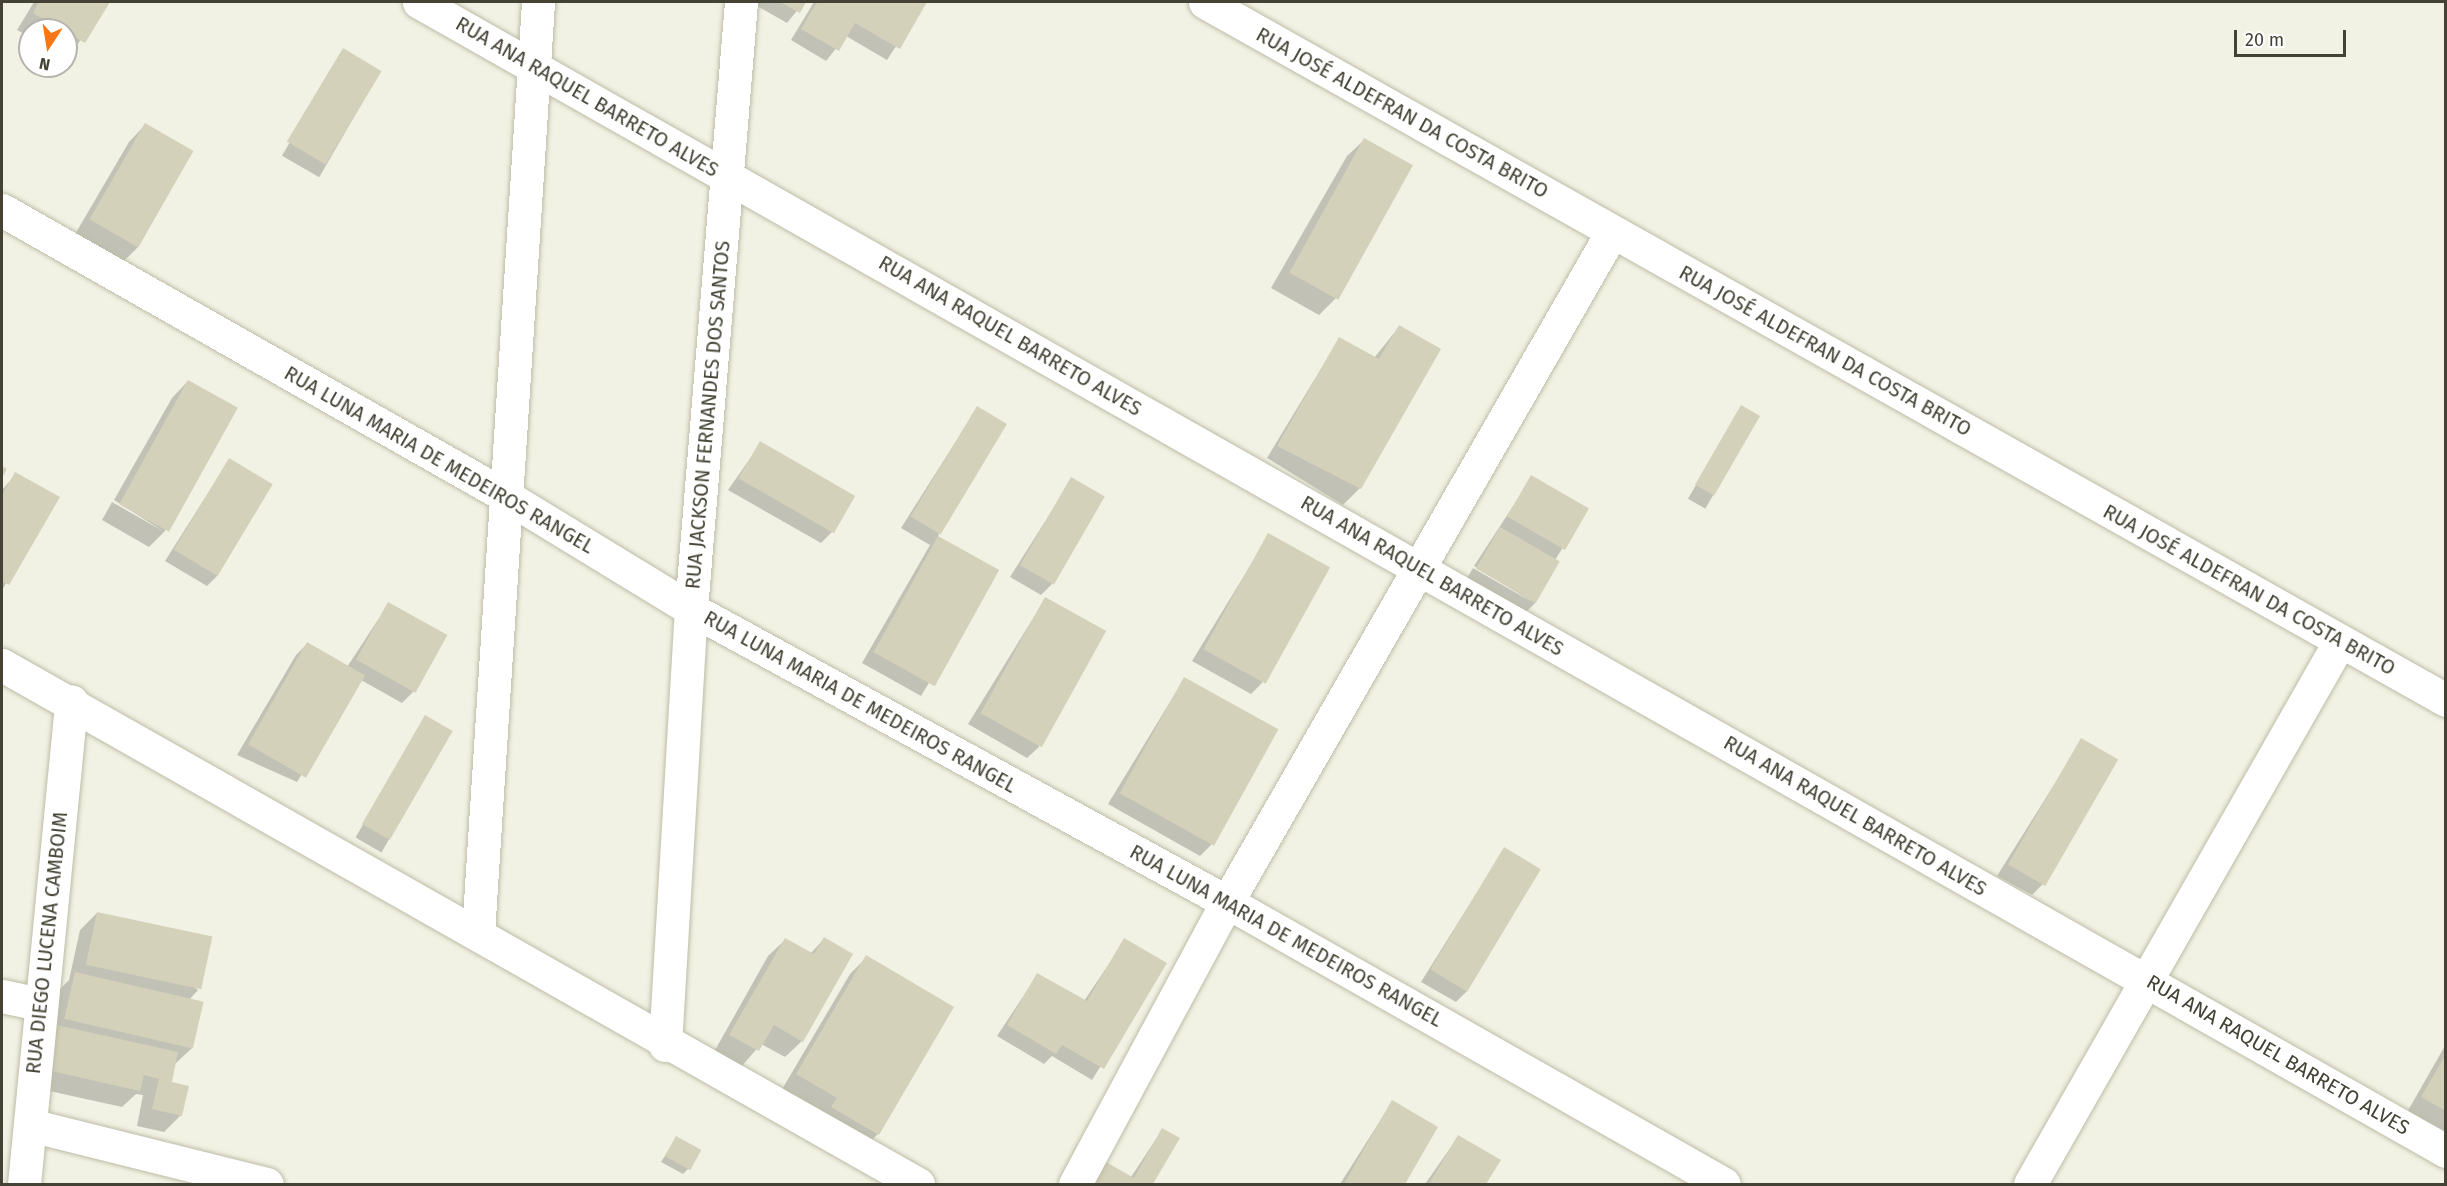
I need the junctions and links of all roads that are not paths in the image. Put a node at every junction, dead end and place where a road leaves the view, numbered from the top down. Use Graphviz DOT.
graph roads {
  1 [pos="420,2"];
  2 [pos="538,2"];
  3 [pos="741,2"];
  4 [pos="1205,2"];
  5 [pos="534,66"];
  6 [pos="729,177"];
  7 [pos="2,210"];
  8 [pos="1612,232"];
  9 [pos="504,495"];
  10 [pos="1417,567"];
  11 [pos="691,609"];
  12 [pos="2340,641"];
  13 [pos="2,665"];
  14 [pos="2445,700"];
  15 [pos="71,701"];
  16 [pos="1227,902"];
  17 [pos="478,933"];
  18 [pos="2147,981"];
  19 [pos="2,996"];
  20 [pos="40,1004"];
  21 [pos="665,1045"];
  22 [pos="30,1125"];
  23 [pos="2445,1150"];
  24 [pos="24,1185"];
  25 [pos="267,1185"];
  26 [pos="918,1185"];
  27 [pos="1075,1185"];
  28 [pos="1724,1185"];
  29 [pos="2031,1185"];
  1 -- 5 [label="street, RUA ANA RAQUEL BARRETO ALVES"];
  2 -- 5 [label="street"];
  3 -- 6 [label="street, RUA JACKSON FERNANDES DOS SANTOS"];
  4 -- 8 [label="street, RUA JOSÉ ALDEFRAN DA COSTA BRITO"];
  5 -- 6 [label="street, RUA ANA RAQUEL BARRETO ALVES"];
  5 -- 9 [label="street"];
  6 -- 10 [label="street, RUA ANA RAQUEL BARRETO ALVES"];
  6 -- 11 [label="street, RUA JACKSON FERNANDES DOS SANTOS"];
  7 -- 9 [label="street, RUA LUNA MARIA DE MEDEIROS RANGEL"];
  8 -- 10 [label="street"];
  8 -- 12 [label="street, RUA JOSÉ ALDEFRAN DA COSTA BRITO"];
  9 -- 11 [label="street, RUA LUNA MARIA DE MEDEIROS RANGEL"];
  9 -- 17 [label="street"];
  10 -- 16 [label="street"];
  10 -- 18 [label="street, RUA ANA RAQUEL BARRETO ALVES"];
  11 -- 16 [label="street, RUA LUNA MARIA DE MEDEIROS RANGEL"];
  11 -- 21 [label="street, RUA JACKSON FERNANDES DOS SANTOS"];
  12 -- 14 [label="street, RUA JOSÉ ALDEFRAN DA COSTA BRITO"];
  12 -- 18 [label="street"];
  13 -- 15 [label="street"];
  15 -- 17 [label="street"];
  15 -- 20 [label="street, RUA DIEGO LUCENA CAMBOIM"];
  16 -- 27 [label="street"];
  16 -- 28 [label="street, RUA LUNA MARIA DE MEDEIROS RANGEL"];
  17 -- 21 [label="street"];
  18 -- 23 [label="street, RUA ANA RAQUEL BARRETO ALVES"];
  18 -- 29 [label="street"];
  19 -- 20 [label="street"];
  20 -- 22 [label="street, RUA DIEGO LUCENA CAMBOIM"];
  21 -- 26 [label="street"];
  22 -- 24 [label="street, RUA DIEGO LUCENA CAMBOIM"];
  22 -- 25 [label="street"];
}
